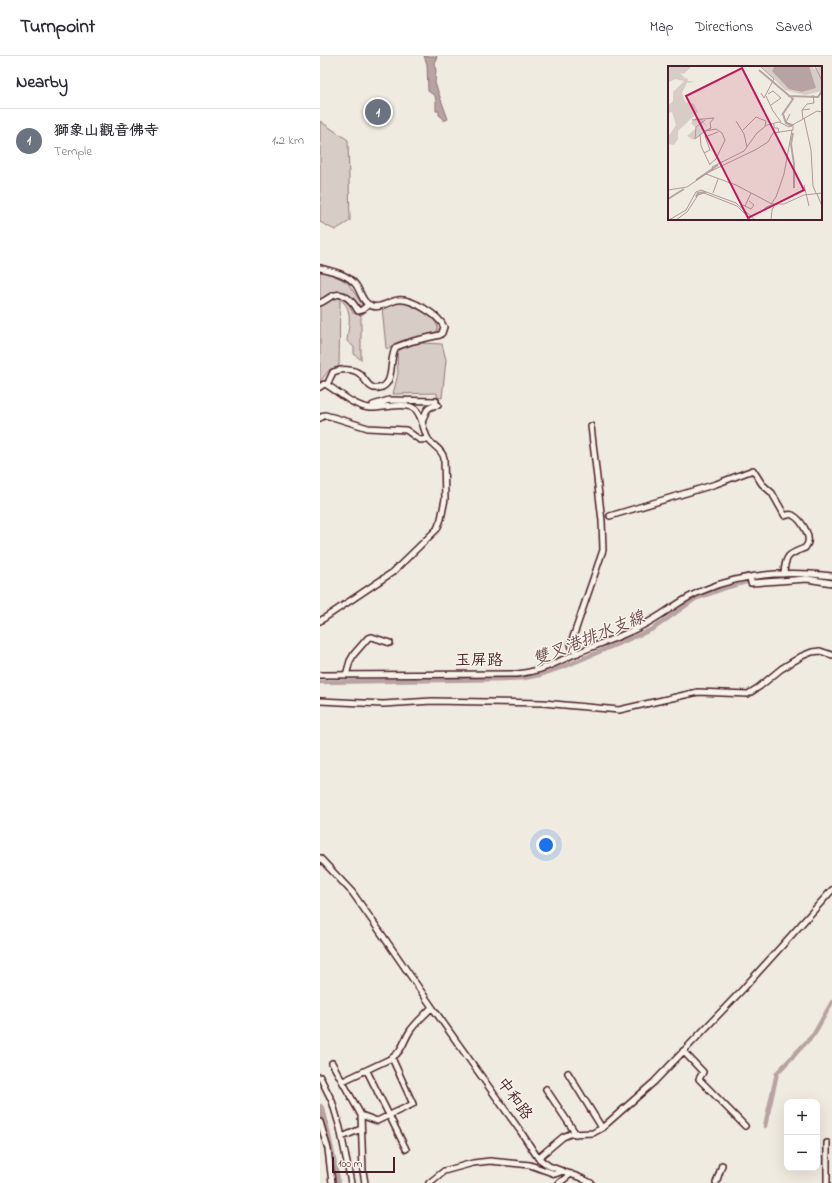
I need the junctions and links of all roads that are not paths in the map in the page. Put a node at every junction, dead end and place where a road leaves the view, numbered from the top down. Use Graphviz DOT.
graph roads {
  1 [pos="320,268"];
  2 [pos="320,303"];
  3 [pos="368,305"];
  4 [pos="328,385"];
  5 [pos="320,387"];
  6 [pos="356,403"];
  7 [pos="320,418"];
  8 [pos="422,424"];
  9 [pos="591,426"];
  10 [pos="428,439"];
  11 [pos="610,516"];
  12 [pos="784,574"];
  13 [pos="832,576"];
  14 [pos="750,577"];
  15 [pos="832,583"];
  16 [pos="320,621"];
  17 [pos="390,644"];
  18 [pos="578,653"];
  19 [pos="832,655"];
  20 [pos="320,675"];
  21 [pos="346,675"];
  22 [pos="320,701"];
  23 [pos="320,858"];
  24 [pos="832,890"];
  25 [pos="432,1007"];
  26 [pos="683,1051"];
  27 [pos="392,1058"];
  28 [pos="332,1063"];
  29 [pos="367,1071"];
  30 [pos="568,1073"];
  31 [pos="320,1077"];
  32 [pos="343,1081"];
  33 [pos="546,1089"];
  34 [pos="360,1115"];
  35 [pos="390,1116"];
  36 [pos="320,1122"];
  37 [pos="745,1126"];
  38 [pos="602,1128"];
  39 [pos="361,1129"];
  40 [pos="576,1134"];
  41 [pos="342,1136"];
  42 [pos="827,1143"];
  43 [pos="406,1149"];
  44 [pos="538,1158"];
  45 [pos="722,1165"];
  46 [pos="563,1171"];
  47 [pos="571,1174"];
  48 [pos="332,1183"];
  49 [pos="351,1183"];
  50 [pos="365,1183"];
  51 [pos="429,1183"];
  52 [pos="559,1183"];
  53 [pos="591,1183"];
  54 [pos="716,1183"];
  55 [pos="827,1183"];
  1 -- 3 [label="street"];
  2 -- 3 [label="street"];
  3 -- 4 [label="street"];
  4 -- 5 [label="street"];
  4 -- 6 [label="street"];
  6 -- 8 [label="street"];
  6 -- 8 [label="street"];
  7 -- 10 [label="street"];
  8 -- 10 [label="street"];
  9 -- 18 [label="street"];
  10 -- 16 [label="street"];
  11 -- 12 [label="street"];
  12 -- 13 [label="street, 玉屏路"];
  12 -- 14 [label="street, 玉屏路"];
  14 -- 15 [label="street"];
  14 -- 18 [label="street, 玉屏路"];
  17 -- 21 [label="street"];
  18 -- 21 [label="street, 玉屏路"];
  19 -- 22 [label="street"];
  20 -- 21 [label="street, 玉屏路"];
  23 -- 25 [label="street, 中和路"];
  24 -- 26 [label="street"];
  25 -- 27 [label="street"];
  25 -- 44 [label="street, 中和路"];
  26 -- 37 [label="street"];
  26 -- 38 [label="street"];
  27 -- 29 [label="street"];
  27 -- 35 [label="street"];
  28 -- 32 [label="street"];
  29 -- 32 [label="street"];
  29 -- 35 [label="street"];
  30 -- 38 [label="street"];
  31 -- 41 [label="street"];
  32 -- 34 [label="street"];
  33 -- 40 [label="street"];
  34 -- 35 [label="street"];
  34 -- 39 [label="street"];
  35 -- 43 [label="street"];
  36 -- 48 [label="street"];
  38 -- 40 [label="street"];
  39 -- 41 [label="street"];
  39 -- 50 [label="street"];
  40 -- 44 [label="street"];
  41 -- 49 [label="street"];
  42 -- 55 [label="street"];
  44 -- 46 [label="street, 中和路"];
  45 -- 54 [label="street"];
  46 -- 47 [label="street, 中和路"];
  46 -- 51 [label="street"];
  47 -- 52 [label="street"];
  47 -- 53 [label="street, 中和路"];
}
